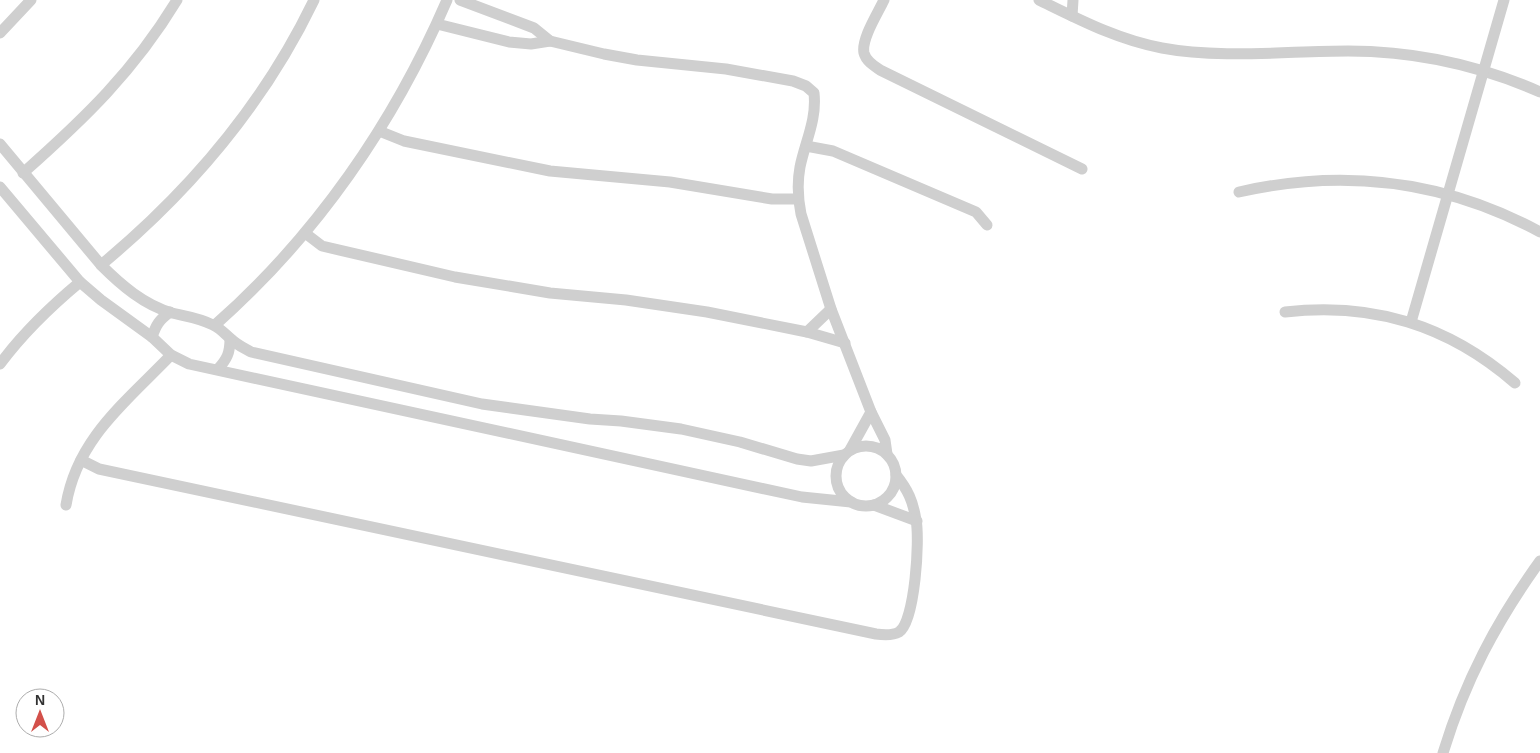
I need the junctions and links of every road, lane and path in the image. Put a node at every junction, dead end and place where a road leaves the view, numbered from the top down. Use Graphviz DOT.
graph roads {
  1 [pos="31,0"];
  2 [pos="177,0"];
  3 [pos="314,0"];
  4 [pos="447,0"];
  5 [pos="460,0"];
  6 [pos="884,0"];
  7 [pos="1038,0"];
  8 [pos="1073,0"];
  9 [pos="1504,0"];
  10 [pos="1072,16"];
  11 [pos="437,24"];
  12 [pos="0,33"];
  13 [pos="550,41"];
  14 [pos="1484,70"];
  15 [pos="1540,92"];
  16 [pos="379,131"];
  17 [pos="0,144"];
  18 [pos="806,146"];
  19 [pos="1082,169"];
  20 [pos="24,173"];
  21 [pos="0,187"];
  22 [pos="1239,192"];
  23 [pos="1448,194"];
  24 [pos="798,199"];
  25 [pos="987,225"];
  26 [pos="1540,232"];
  27 [pos="305,233"];
  28 [pos="101,265"];
  29 [pos="80,282"];
  30 [pos="831,309"];
  31 [pos="170,312"];
  32 [pos="1285,312"];
  33 [pos="1411,322"];
  34 [pos="215,326"];
  35 [pos="806,332"];
  36 [pos="152,337"];
  37 [pos="230,339"];
  38 [pos="845,343"];
  39 [pos="170,355"];
  40 [pos="0,364"];
  41 [pos="218,369"];
  42 [pos="1515,383"];
  43 [pos="871,412"];
  44 [pos="847,452"];
  45 [pos="887,454"];
  46 [pos="81,460"];
  47 [pos="896,475"];
  48 [pos="851,502"];
  49 [pos="66,505"];
  50 [pos="874,505"];
  51 [pos="917,521"];
  52 [pos="1540,561"];
  53 [pos="1444,753"];
  1 -- 12 [label="street"];
  2 -- 20 [label="street"];
  3 -- 28 [label="street"];
  4 -- 11 [label="street"];
  5 -- 13 [label="street"];
  6 -- 19 [label="street"];
  7 -- 10 [label="street"];
  8 -- 10 [label="street"];
  9 -- 14 [label="street"];
  10 -- 14 [label="street"];
  11 -- 13 [label="street"];
  11 -- 16 [label="street"];
  13 -- 18 [label="street"];
  14 -- 15 [label="street"];
  14 -- 23 [label="street"];
  16 -- 24 [label="street"];
  16 -- 27 [label="street"];
  17 -- 20 [label="street"];
  18 -- 24 [label="street"];
  18 -- 25 [label="street"];
  20 -- 28 [label="street"];
  21 -- 29 [label="street"];
  22 -- 23 [label="street"];
  23 -- 26 [label="street"];
  23 -- 33 [label="street"];
  24 -- 30 [label="street"];
  27 -- 34 [label="street"];
  27 -- 35 [label="street"];
  28 -- 31 [label="street"];
  29 -- 36 [label="street"];
  29 -- 40 [label="street"];
  30 -- 35 [label="street"];
  30 -- 38 [label="street"];
  31 -- 34 [label="street"];
  31 -- 36 [label="street"];
  32 -- 33 [label="street"];
  33 -- 42 [label="street"];
  34 -- 37 [label="street"];
  35 -- 38 [label="street"];
  36 -- 39 [label="street"];
  37 -- 41 [label="street"];
  37 -- 44 [label="street"];
  38 -- 43 [label="street"];
  39 -- 41 [label="street"];
  39 -- 46 [label="street"];
  41 -- 48 [label="street"];
  43 -- 44 [label="street"];
  43 -- 45 [label="street"];
  44 -- 45 [label="street"];
  44 -- 48 [label="street"];
  45 -- 47 [label="street"];
  46 -- 49 [label="street"];
  46 -- 51 [label="street"];
  47 -- 50 [label="street"];
  47 -- 51 [label="street"];
  48 -- 50 [label="street"];
  50 -- 51 [label="street"];
  52 -- 53 [label="street"];
}
